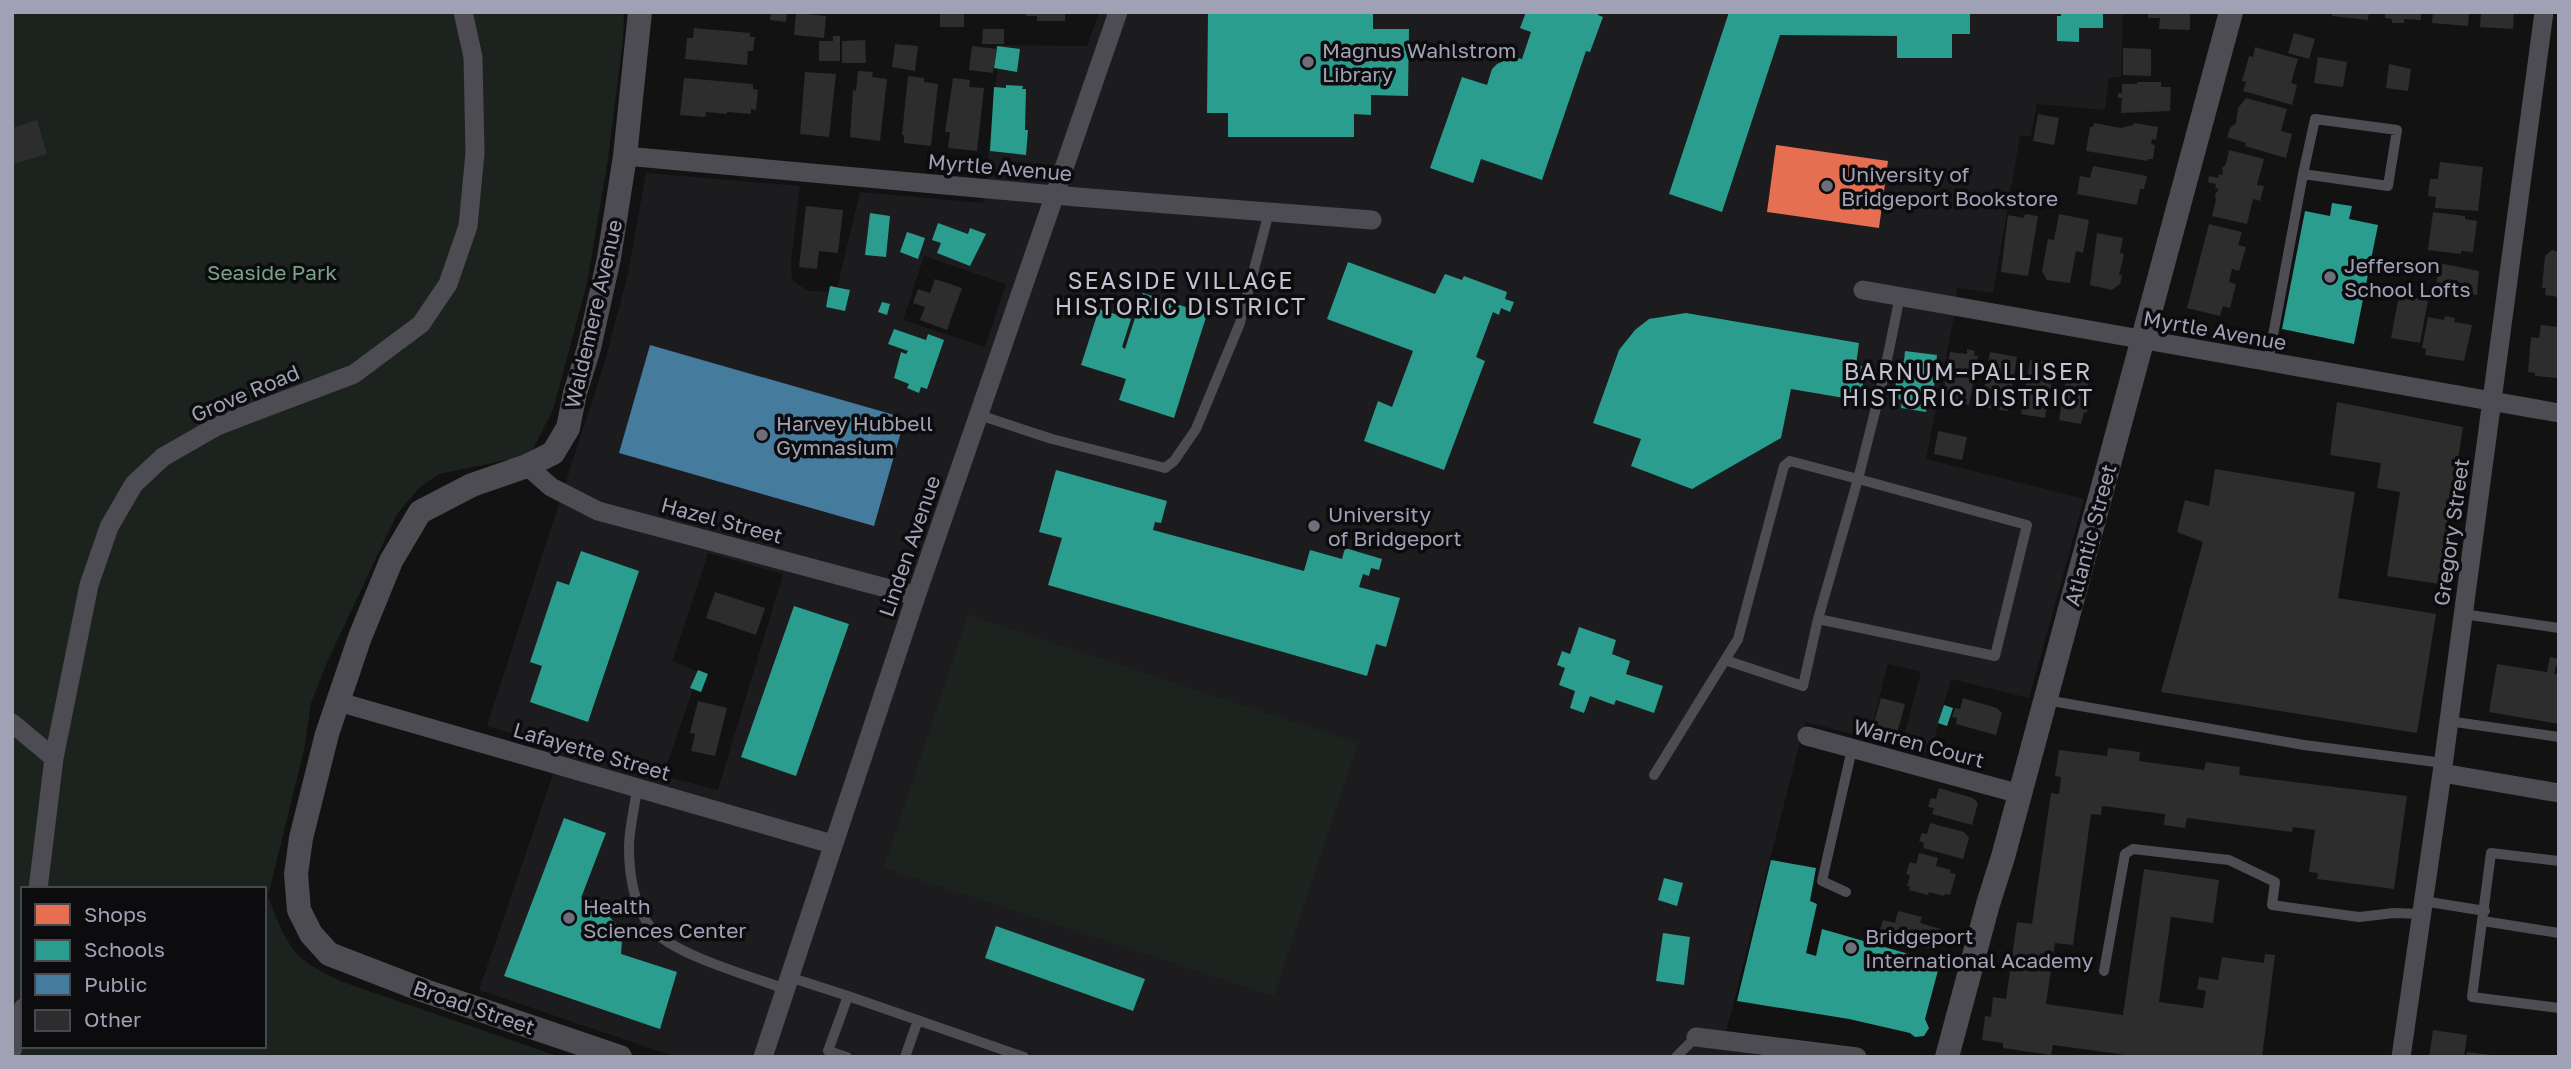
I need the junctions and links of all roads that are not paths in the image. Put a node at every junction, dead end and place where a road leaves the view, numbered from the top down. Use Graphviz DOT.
graph roads {
  1 [pos="463,12"];
  2 [pos="640,12"];
  3 [pos="1118,12"];
  4 [pos="2231,12"];
  5 [pos="2544,12"];
  6 [pos="625,156"];
  7 [pos="2303,174"];
  8 [pos="1056,195"];
  9 [pos="1269,212"];
  10 [pos="1372,220"];
  11 [pos="1863,290"];
  12 [pos="1900,296"];
  13 [pos="2142,341"];
  14 [pos="2268,363"];
  15 [pos="2491,402"];
  16 [pos="2559,413"];
  17 [pos="979,415"];
  18 [pos="527,466"];
  19 [pos="1858,479"];
  20 [pos="916,596"];
  21 [pos="2463,614"];
  22 [pos="1818,619"];
  23 [pos="2559,628"];
  24 [pos="1725,660"];
  25 [pos="2045,700"];
  26 [pos="339,702"];
  27 [pos="2448,721"];
  28 [pos="12,723"];
  29 [pos="1807,736"];
  30 [pos="2559,737"];
  31 [pos="1852,749"];
  32 [pos="54,758"];
  33 [pos="2442,768"];
  34 [pos="1654,775"];
  35 [pos="638,788"];
  36 [pos="2559,793"];
  37 [pos="2020,794"];
  38 [pos="832,844"];
  39 [pos="2559,861"];
  40 [pos="38,887"];
  41 [pos="1846,892"];
  42 [pos="2422,908"];
  43 [pos="2484,916"];
  44 [pos="2559,933"];
  45 [pos="330,954"];
  46 [pos="2104,971"];
  47 [pos="787,983"];
  48 [pos="848,996"];
  49 [pos="2559,1008"];
  50 [pos="21,1016"];
  51 [pos="918,1020"];
  52 [pos="1696,1037"];
  53 [pos="12,1051"];
  54 [pos="620,1057"];
  55 [pos="763,1057"];
  56 [pos="847,1057"];
  57 [pos="905,1057"];
  58 [pos="1024,1057"];
  59 [pos="1676,1057"];
  60 [pos="1857,1057"];
  61 [pos="1947,1057"];
  62 [pos="2401,1057"];
  1 -- 32 [label="street, Grove Road"];
  2 -- 6 [label="street, Waldemere Avenue"];
  3 -- 8 [label="street, Linden Avenue"];
  4 -- 13 [label="street, Atlantic Street"];
  5 -- 15 [label="street, Gregory Street"];
  6 -- 8 [label="street, Myrtle Avenue"];
  6 -- 18 [label="street, Waldemere Avenue"];
  7 -- 7 [label="lane"];
  7 -- 14 [label="lane"];
  8 -- 9 [label="street, Myrtle Avenue"];
  8 -- 17 [label="street, Linden Avenue"];
  9 -- 10 [label="street, Myrtle Avenue"];
  9 -- 17 [label="lane"];
  11 -- 12 [label="street, Myrtle Avenue"];
  12 -- 13 [label="street, Myrtle Avenue"];
  12 -- 19 [label="lane"];
  13 -- 14 [label="street, Myrtle Avenue"];
  13 -- 25 [label="street, Atlantic Street"];
  14 -- 15 [label="street, Myrtle Avenue"];
  15 -- 16 [label="street, Myrtle Avenue"];
  15 -- 21 [label="street, Gregory Street"];
  17 -- 20 [label="street, Linden Avenue"];
  18 -- 20 [label="street, Hazel Street"];
  18 -- 26 [label="street, Waldemere Avenue"];
  19 -- 22 [label="lane"];
  19 -- 22 [label="lane"];
  19 -- 24 [label="lane"];
  20 -- 38 [label="street, Linden Avenue"];
  21 -- 23 [label="lane"];
  21 -- 27 [label="street, Gregory Street"];
  22 -- 24 [label="lane"];
  24 -- 34 [label="lane"];
  25 -- 33 [label="lane"];
  25 -- 37 [label="street, Atlantic Street"];
  26 -- 35 [label="street, Lafayette Street"];
  26 -- 45 [label="street, Waldemere Avenue"];
  27 -- 30 [label="lane"];
  27 -- 33 [label="street, Gregory Street"];
  28 -- 32 [label="street"];
  29 -- 31 [label="street, Warren Court"];
  31 -- 37 [label="street, Warren Court"];
  31 -- 41 [label="lane"];
  32 -- 40 [label="street, Grove Road"];
  33 -- 36 [label="street"];
  33 -- 42 [label="street, Gregory Street"];
  35 -- 38 [label="street, Lafayette Street"];
  35 -- 47 [label="lane"];
  37 -- 61 [label="street, Atlantic Street"];
  38 -- 47 [label="street, Linden Avenue"];
  39 -- 43 [label="lane"];
  42 -- 43 [label="lane"];
  42 -- 46 [label="lane"];
  42 -- 62 [label="street, Gregory Street"];
  43 -- 44 [label="lane"];
  43 -- 49 [label="lane"];
  45 -- 54 [label="street, Broad Street"];
  47 -- 48 [label="lane"];
  47 -- 55 [label="street, Linden Avenue"];
  48 -- 51 [label="lane"];
  48 -- 56 [label="lane"];
  50 -- 53 [label="street"];
  51 -- 57 [label="lane"];
  51 -- 58 [label="lane"];
  52 -- 59 [label="lane"];
  52 -- 60 [label="street"];
}
